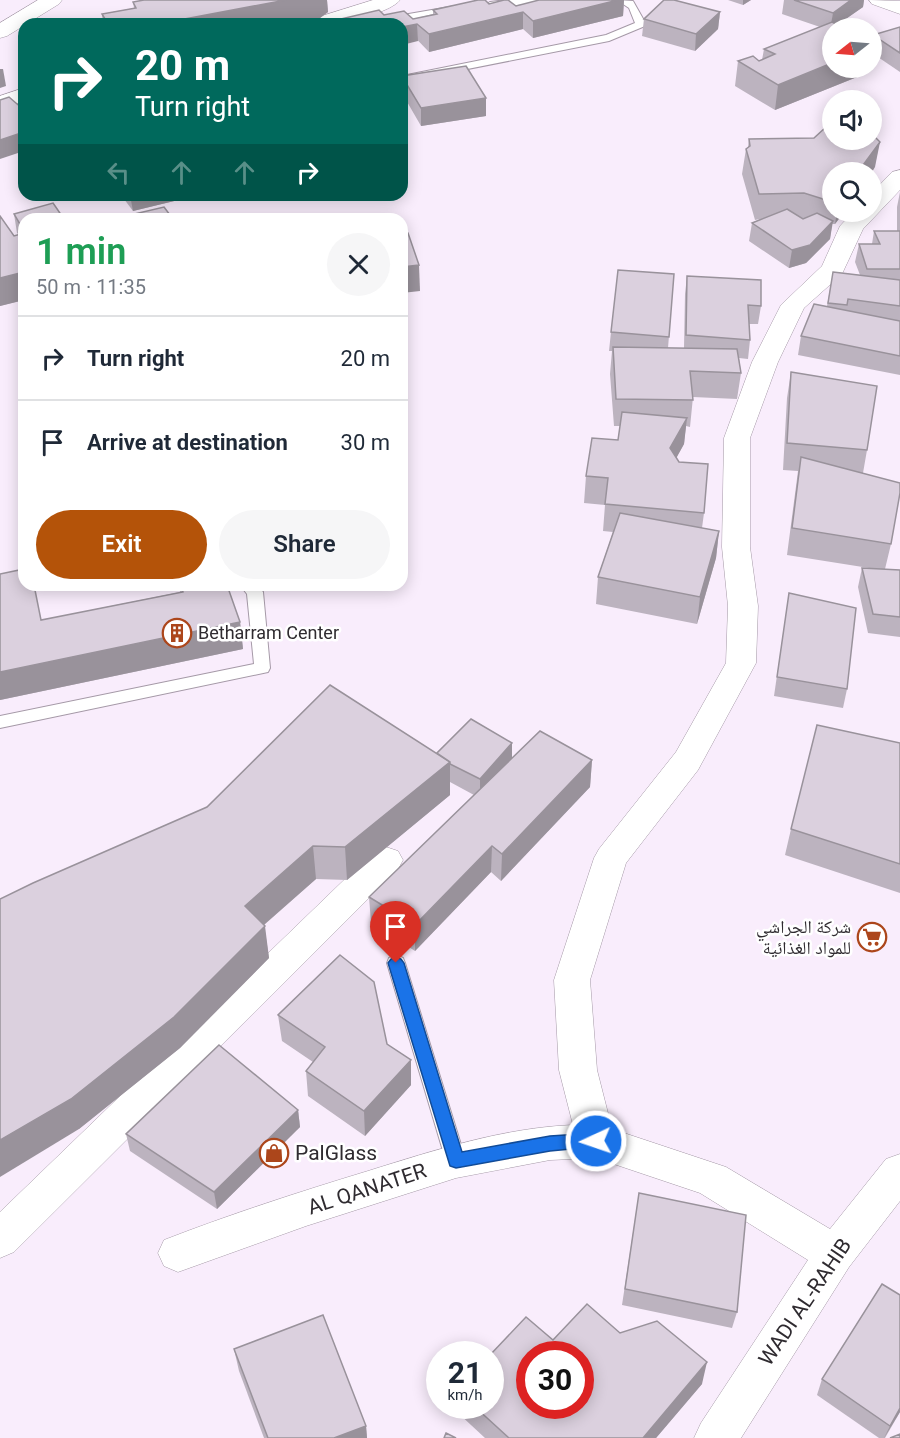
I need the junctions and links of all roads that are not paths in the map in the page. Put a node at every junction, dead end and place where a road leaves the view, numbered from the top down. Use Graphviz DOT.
graph roads {
  1 [pos="52,0"];
  2 [pos="390,0"];
  3 [pos="536,0"];
  4 [pos="622,0"];
  5 [pos="879,0"];
  6 [pos="478,7"];
  7 [pos="466,8"];
  8 [pos="900,8"];
  9 [pos="23,18"];
  10 [pos="373,18"];
  11 [pos="18,21"];
  12 [pos="0,32"];
  13 [pos="408,78"];
  14 [pos="18,96"];
  15 [pos="0,103"];
  16 [pos="900,177"];
  17 [pos="882,196"];
  18 [pos="856,222"];
  19 [pos="254,591"];
  20 [pos="0,722"];
  21 [pos="386,860"];
  22 [pos="396,963"];
  23 [pos="596,1141"];
  24 [pos="456,1161"];
  25 [pos="900,1171"];
  26 [pos="0,1239"];
  27 [pos="178,1253"];
  28 [pos="835,1254"];
  29 [pos="716,1438"];
  1 -- 9 [label="street"];
  2 -- 10 [label="street"];
  3 -- 6 [label="lane"];
  4 -- 13 [label="lane"];
  5 -- 8 [label="street"];
  7 -- 10 [label="lane"];
  11 -- 12 [label="street"];
  14 -- 15 [label="street"];
  16 -- 17 [label="street"];
  18 -- 23 [label="street"];
  19 -- 20 [label="lane"];
  21 -- 26 [label="street"];
  22 -- 24 [label="lane"];
  23 -- 24 [label="street, AL QANATER"];
  23 -- 28 [label="street"];
  24 -- 27 [label="street, AL QANATER"];
  25 -- 28 [label="street, WADI AL-RAHIB"];
  28 -- 29 [label="street, WADI AL-RAHIB"];
}
